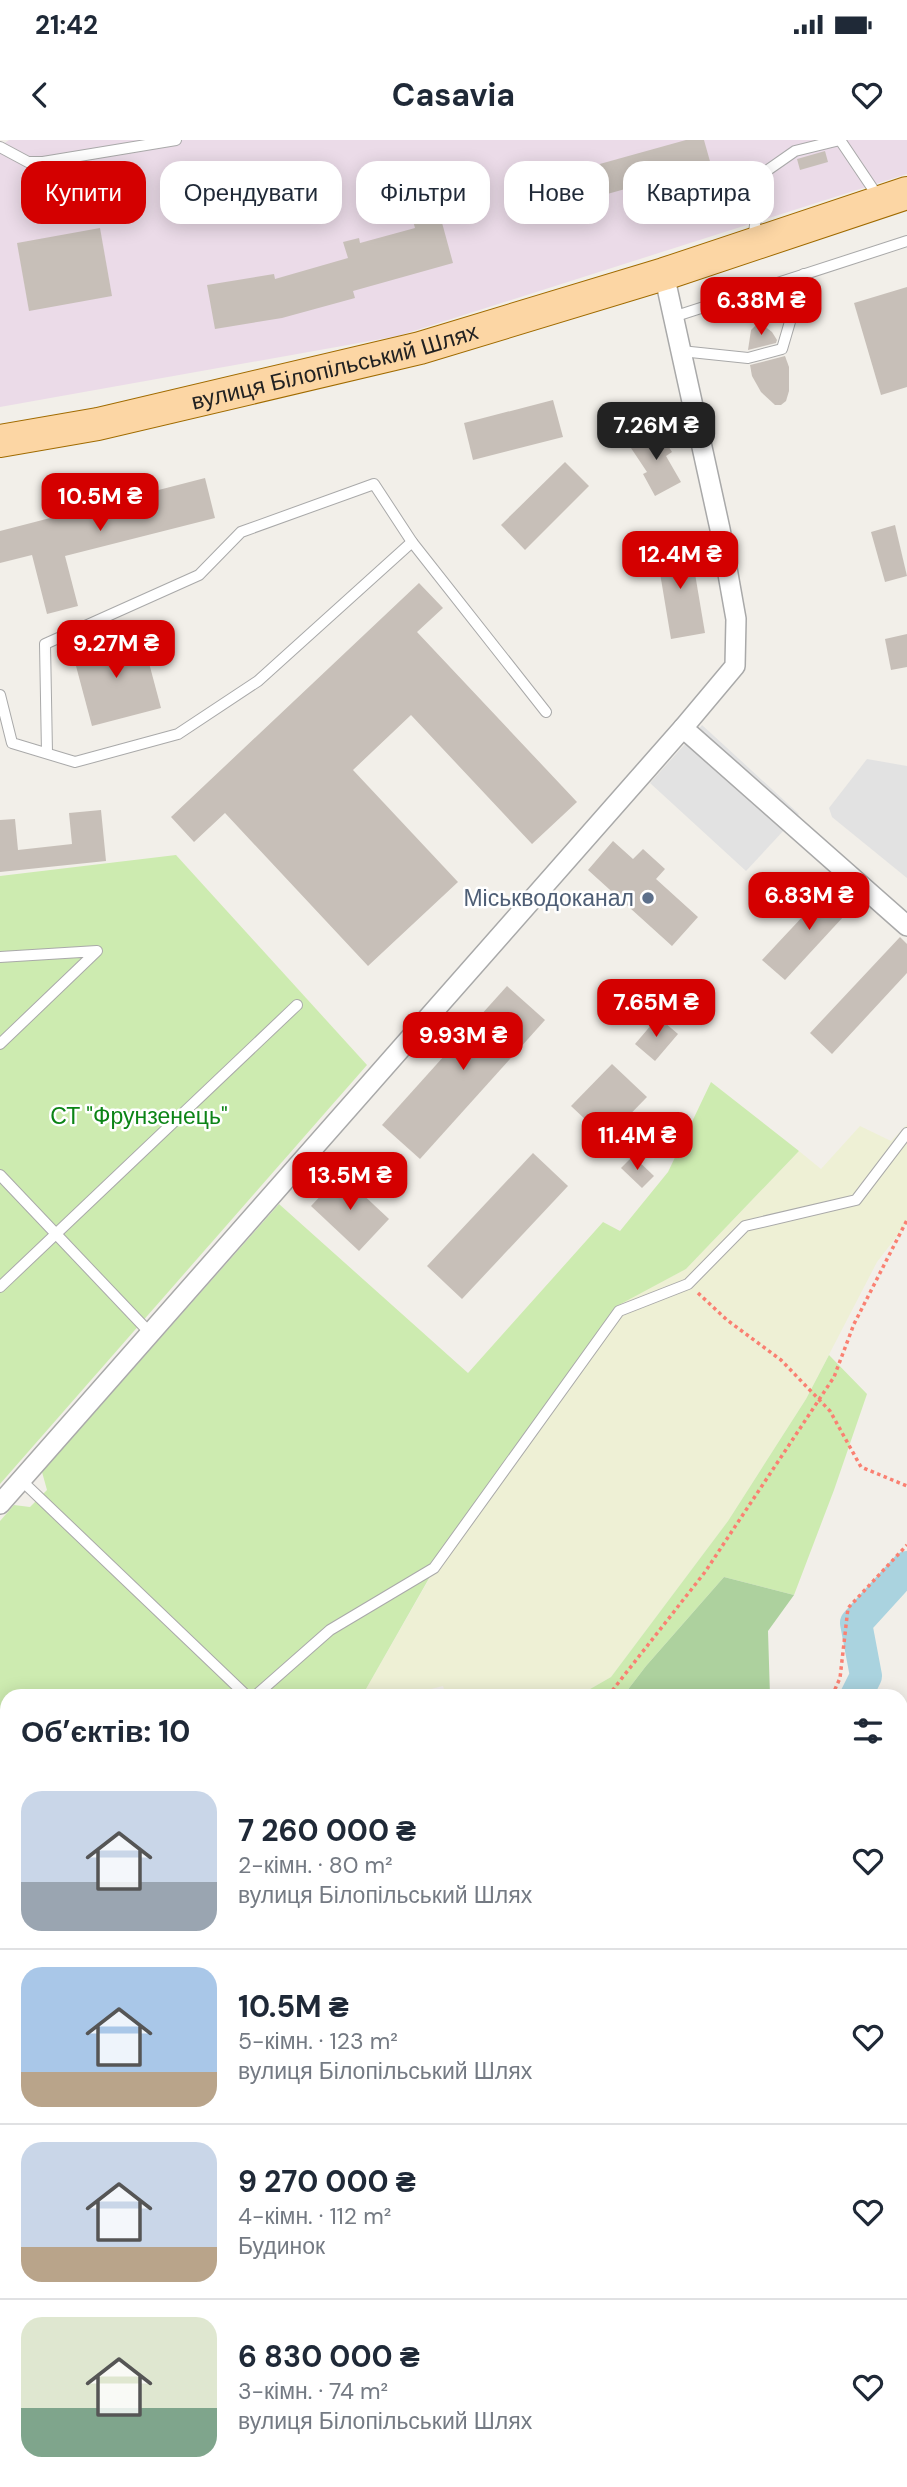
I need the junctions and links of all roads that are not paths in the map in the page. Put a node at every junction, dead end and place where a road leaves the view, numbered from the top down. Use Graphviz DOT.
graph roads {
  1 [pos="176,140"];
  2 [pos="0,147"];
  3 [pos="894,197"];
  4 [pos="907,241"];
  5 [pos="753,244"];
  6 [pos="664,274"];
  7 [pos="804,274"];
  8 [pos="673,317"];
  9 [pos="681,351"];
  10 [pos="0,441"];
  11 [pos="412,542"];
  12 [pos="0,695"];
  13 [pos="546,712"];
  14 [pos="684,728"];
  15 [pos="47,753"];
  16 [pos="907,926"];
  17 [pos="0,957"];
  18 [pos="297,1005"];
  19 [pos="0,1044"];
  20 [pos="907,1133"];
  21 [pos="0,1175"];
  22 [pos="55,1233"];
  23 [pos="0,1287"];
  24 [pos="151,1335"];
  25 [pos="22,1481"];
  26 [pos="0,1504"];
  27 [pos="240,1689"];
  28 [pos="264,1689"];
  1 -- 2 [label="lane"];
  3 -- 5 [label="main road, вулиця Білопільський Шлях"];
  3 -- 5 [label="lane"];
  4 -- 7 [label="lane"];
  5 -- 6 [label="main road, вулиця Білопільський Шлях"];
  6 -- 8 [label="street"];
  6 -- 10 [label="main road, вулиця Білопільський Шлях"];
  7 -- 8 [label="lane"];
  7 -- 9 [label="lane"];
  8 -- 9 [label="street"];
  9 -- 14 [label="street"];
  11 -- 13 [label="lane"];
  11 -- 15 [label="lane"];
  11 -- 15 [label="lane"];
  12 -- 15 [label="lane"];
  14 -- 16 [label="street"];
  14 -- 24 [label="street"];
  17 -- 19 [label="lane"];
  18 -- 22 [label="lane"];
  20 -- 28 [label="lane"];
  21 -- 22 [label="lane"];
  22 -- 23 [label="lane"];
  22 -- 24 [label="lane"];
  24 -- 25 [label="street"];
  25 -- 26 [label="street"];
  25 -- 27 [label="lane"];
}
